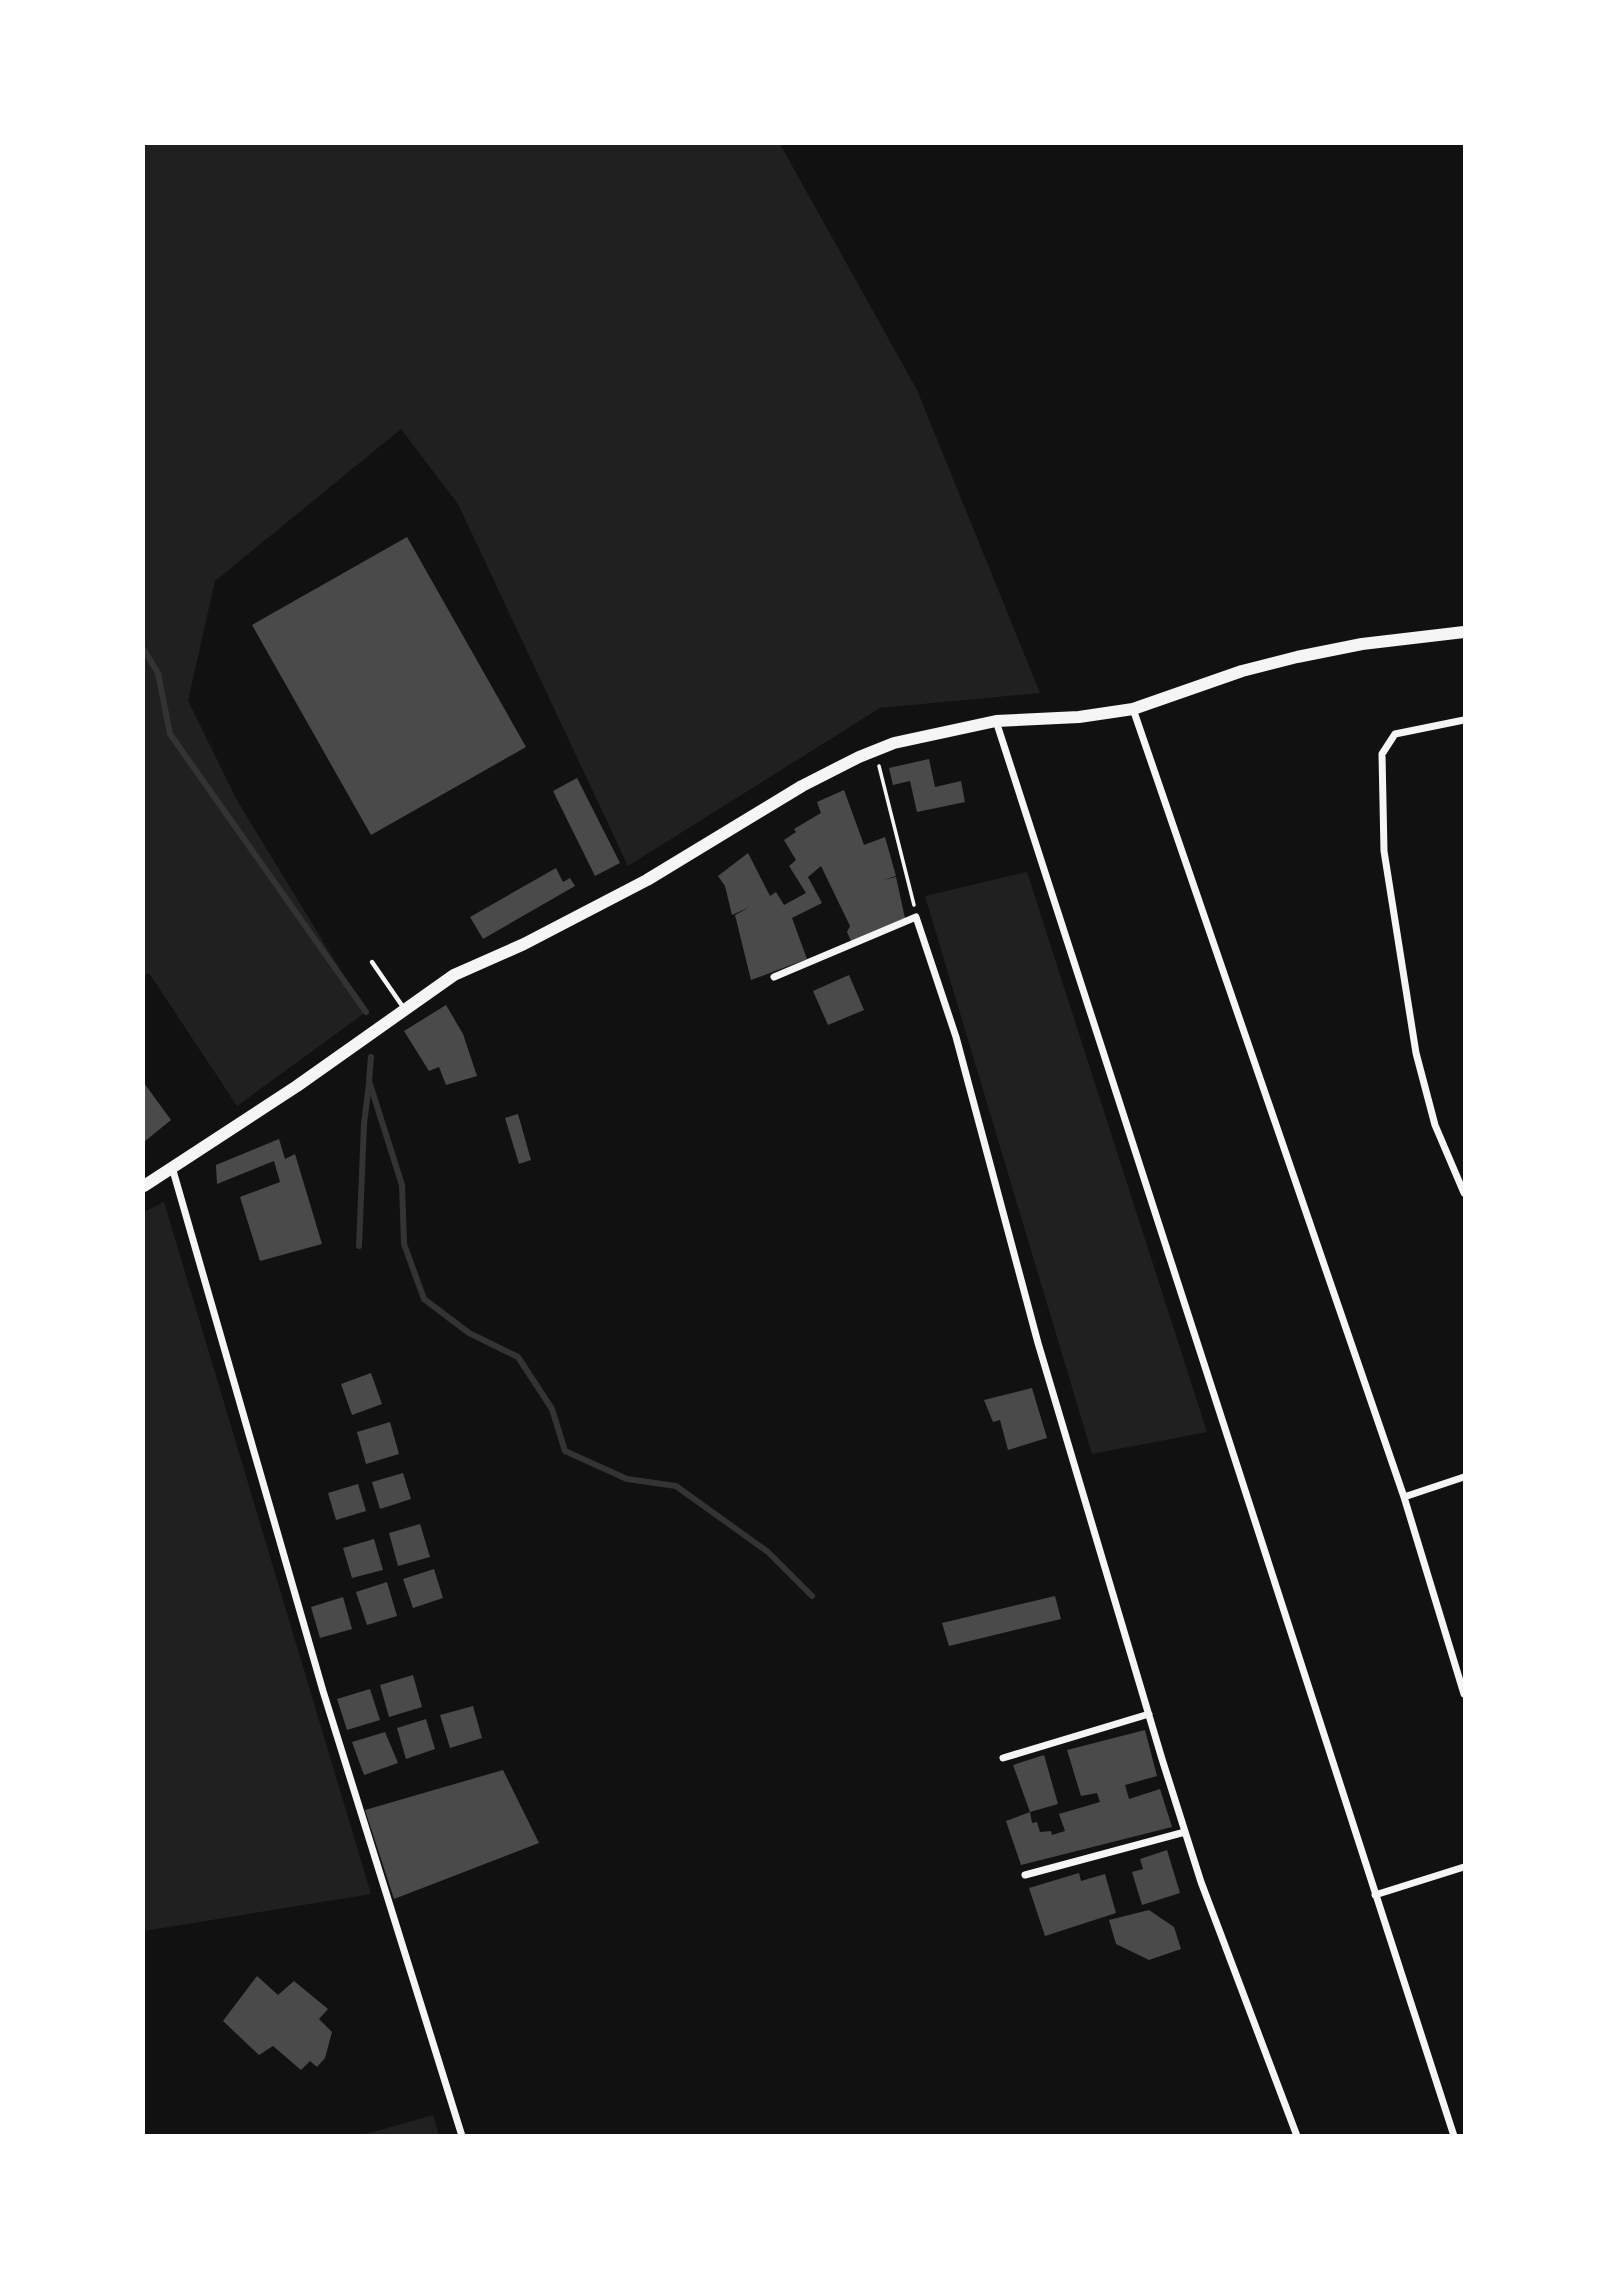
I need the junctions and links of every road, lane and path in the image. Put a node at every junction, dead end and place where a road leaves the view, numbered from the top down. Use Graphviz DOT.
graph roads {
  1 [pos="1465,632"];
  2 [pos="1133,709"];
  3 [pos="1465,720"];
  4 [pos="996,721"];
  5 [pos="874,751"];
  6 [pos="916,917"];
  7 [pos="372,962"];
  8 [pos="774,977"];
  9 [pos="404,1008"];
  10 [pos="172,1167"];
  11 [pos="144,1186"];
  12 [pos="1465,1193"];
  13 [pos="1465,1477"];
  14 [pos="1404,1497"];
  15 [pos="1465,1694"];
  16 [pos="1149,1714"];
  17 [pos="1003,1758"];
  18 [pos="1185,1832"];
  19 [pos="1465,1867"];
  20 [pos="1024,1875"];
  21 [pos="1375,1895"];
  22 [pos="463,2136"];
  23 [pos="1297,2136"];
  24 [pos="1454,2136"];
  1 -- 2 [label="main road"];
  2 -- 4 [label="main road"];
  2 -- 14 [label="street"];
  3 -- 12 [label="street"];
  4 -- 5 [label="main road"];
  4 -- 21 [label="street"];
  5 -- 6 [label="path"];
  5 -- 9 [label="main road"];
  6 -- 8 [label="street"];
  6 -- 16 [label="street"];
  7 -- 9 [label="lane"];
  9 -- 10 [label="main road"];
  10 -- 11 [label="main road"];
  10 -- 22 [label="street"];
  13 -- 14 [label="street"];
  14 -- 15 [label="street"];
  16 -- 17 [label="street"];
  16 -- 18 [label="street"];
  18 -- 20 [label="street"];
  18 -- 23 [label="street"];
  19 -- 21 [label="street"];
  21 -- 24 [label="street"];
}
